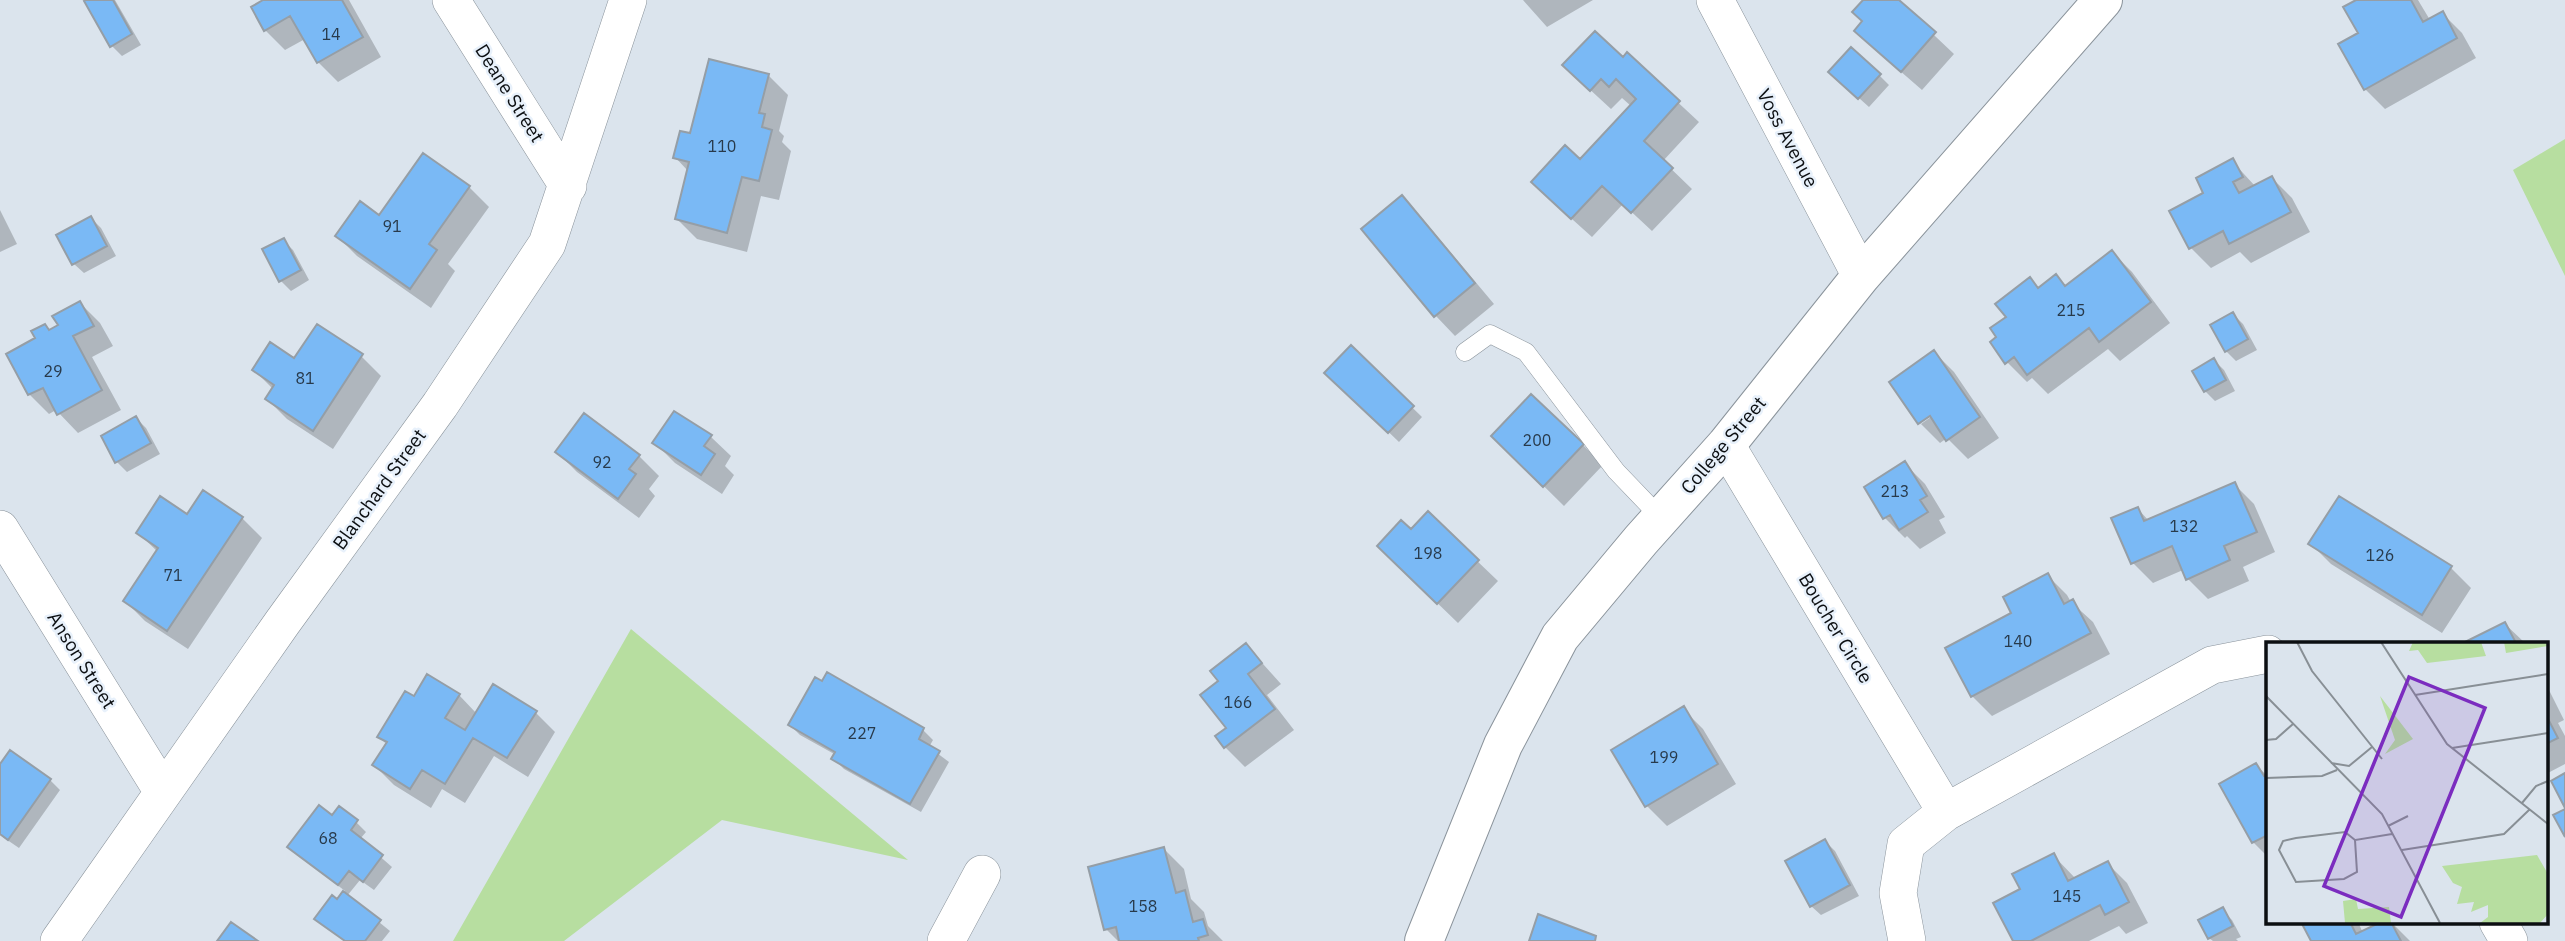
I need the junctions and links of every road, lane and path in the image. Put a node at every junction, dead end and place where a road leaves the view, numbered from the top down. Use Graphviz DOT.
graph roads {
  1 [pos="451,0"];
  2 [pos="628,0"];
  3 [pos="1715,0"];
  4 [pos="2103,0"];
  5 [pos="568,186"];
  6 [pos="1861,276"];
  7 [pos="1465,352"];
  8 [pos="1726,445"];
  9 [pos="1661,518"];
  10 [pos="0,529"];
  11 [pos="2266,654"];
  12 [pos="163,792"];
  13 [pos="1946,812"];
  14 [pos="982,874"];
  15 [pos="2499,923"];
  16 [pos="59,941"];
  17 [pos="946,941"];
  18 [pos="1424,941"];
  19 [pos="1907,941"];
  20 [pos="2509,941"];
  1 -- 5 [label="street, Deane Street"];
  2 -- 5 [label="street, Blanchard Street"];
  3 -- 6 [label="street, Voss Avenue"];
  4 -- 6 [label="street, College Street"];
  5 -- 12 [label="street, Blanchard Street"];
  6 -- 8 [label="street, College Street"];
  7 -- 9 [label="lane"];
  8 -- 9 [label="street, College Street"];
  8 -- 13 [label="street, Boucher Circle"];
  9 -- 18 [label="street, College Street"];
  10 -- 12 [label="street, Anson Street"];
  11 -- 13 [label="street"];
  12 -- 16 [label="street, Blanchard Street"];
  13 -- 19 [label="street"];
  14 -- 17 [label="street"];
  15 -- 20 [label="street"];
}
